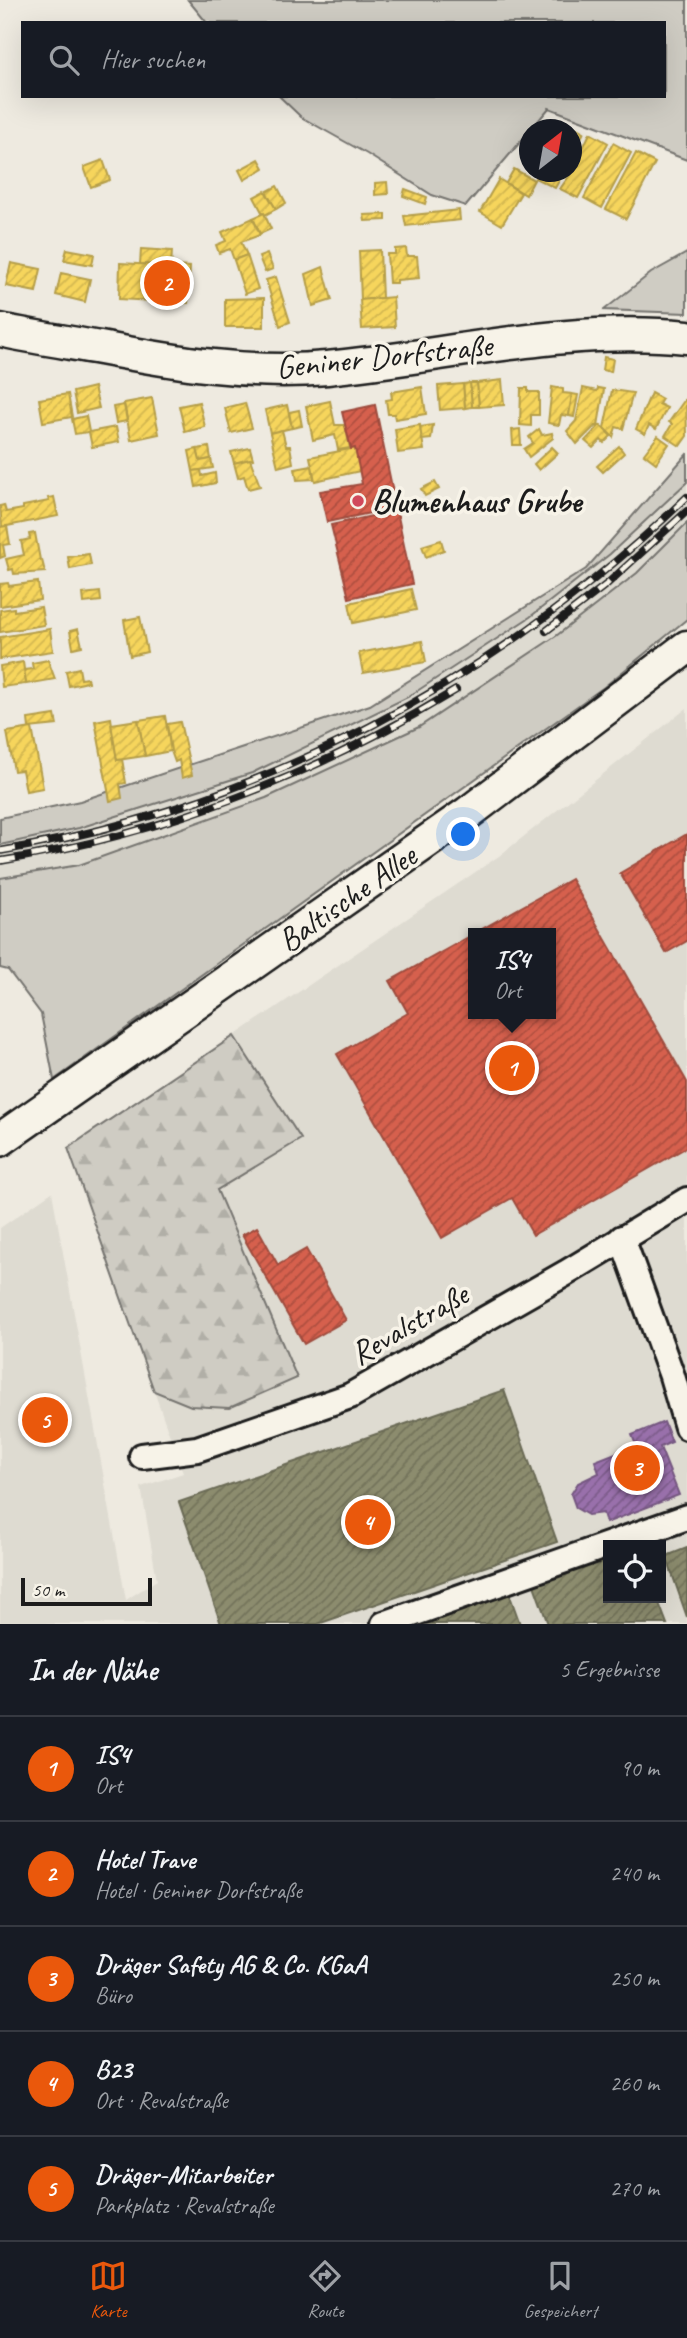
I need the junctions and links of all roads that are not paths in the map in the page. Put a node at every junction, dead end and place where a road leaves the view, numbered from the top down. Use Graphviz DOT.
graph roads {
  1 [pos="0,330"];
  2 [pos="687,337"];
  3 [pos="687,647"];
  4 [pos="0,1140"];
  5 [pos="687,1200"];
  6 [pos="622,1238"];
  7 [pos="687,1427"];
  8 [pos="142,1456"];
  9 [pos="687,1517"];
  10 [pos="384,1624"];
  1 -- 2 [label="main road, Geniner Dorfstraße"];
  3 -- 4 [label="main road, Baltische Allee"];
  5 -- 6 [label="street, Revalstraße"];
  6 -- 7 [label="street"];
  6 -- 8 [label="street, Revalstraße"];
  9 -- 10 [label="street"];
}
